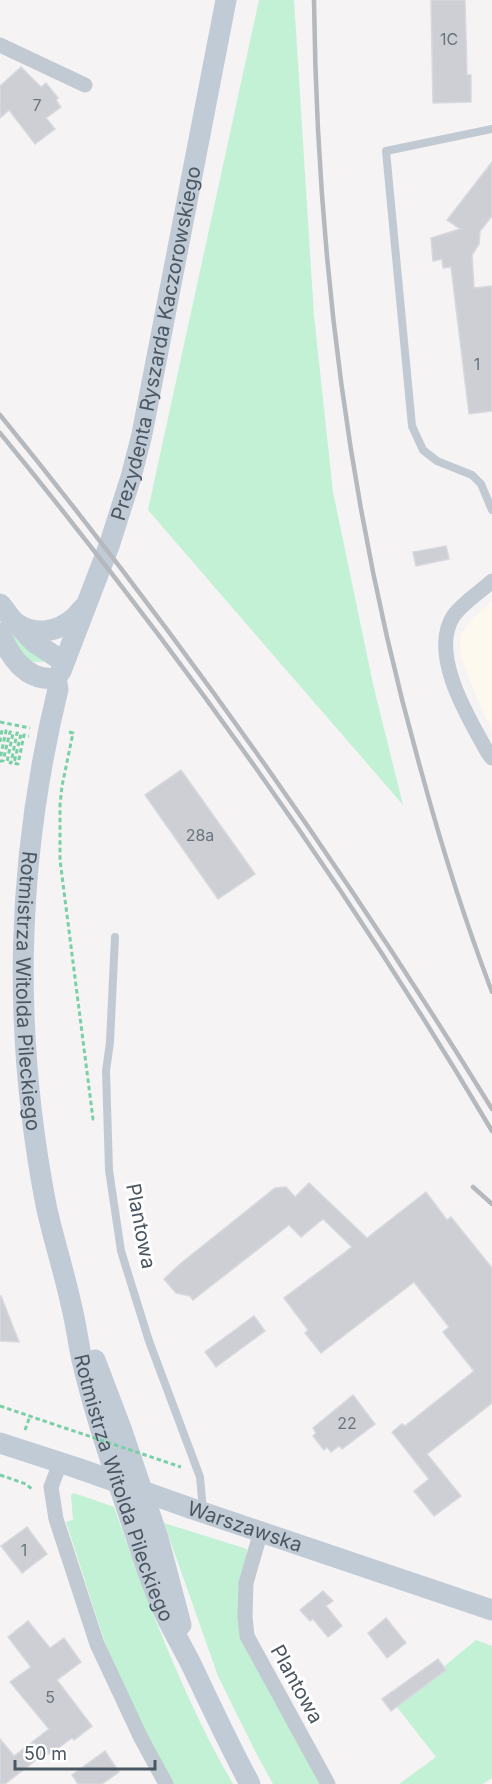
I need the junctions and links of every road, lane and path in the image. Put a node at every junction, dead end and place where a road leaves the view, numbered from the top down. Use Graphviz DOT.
graph roads {
  1 [pos="226,0"];
  2 [pos="0,45"];
  3 [pos="85,85"];
  4 [pos="492,129"];
  5 [pos="492,510"];
  6 [pos="492,581"];
  7 [pos="0,604"];
  8 [pos="86,604"];
  9 [pos="9,629"];
  10 [pos="60,670"];
  11 [pos="0,722"];
  12 [pos="28,728"];
  13 [pos="67,731"];
  14 [pos="24,735"];
  15 [pos="0,741"];
  16 [pos="492,758"];
  17 [pos="0,760"];
  18 [pos="114,938"];
  19 [pos="106,1119"];
  20 [pos="0,1406"];
  21 [pos="30,1416"];
  22 [pos="24,1435"];
  23 [pos="0,1443"];
  24 [pos="135,1447"];
  25 [pos="138,1458"];
  26 [pos="70,1466"];
  27 [pos="181,1467"];
  28 [pos="11,1470"];
  29 [pos="0,1475"];
  30 [pos="8,1477"];
  31 [pos="37,1499"];
  32 [pos="196,1510"];
  33 [pos="261,1531"];
  34 [pos="492,1610"];
  35 [pos="166,1784"];
  36 [pos="250,1784"];
  37 [pos="328,1784"];
  1 -- 8 [label="main road, Prezydenta Ryszarda Kaczorowskiego"];
  2 -- 3 [label="street"];
  4 -- 5 [label="lane"];
  6 -- 16 [label="street"];
  7 -- 9 [label="main road"];
  8 -- 9 [label="main road"];
  8 -- 10 [label="main road, Prezydenta Ryszarda Kaczorowskiego"];
  9 -- 10 [label="main road"];
  10 -- 36 [label="main road, Rotmistrza Witolda Pileckiego"];
  11 -- 12 [label="path"];
  13 -- 19 [label="path"];
  14 -- 17 [label="path"];
  15 -- 17 [label="path"];
  18 -- 19 [label="lane, Plantowa"];
  19 -- 32 [label="lane, Plantowa"];
  20 -- 21 [label="path"];
  21 -- 22 [label="path"];
  21 -- 27 [label="path, bridge"];
  23 -- 26 [label="main road, Warszawska"];
  24 -- 25 [label="path"];
  26 -- 32 [label="main road, Warszawska, bridge"];
  26 -- 35 [label="street"];
  28 -- 30 [label="path"];
  29 -- 30 [label="path"];
  30 -- 31 [label="path"];
  32 -- 33 [label="main road, Warszawska"];
  33 -- 34 [label="main road, Warszawska"];
  33 -- 37 [label="street, Plantowa"];
}
